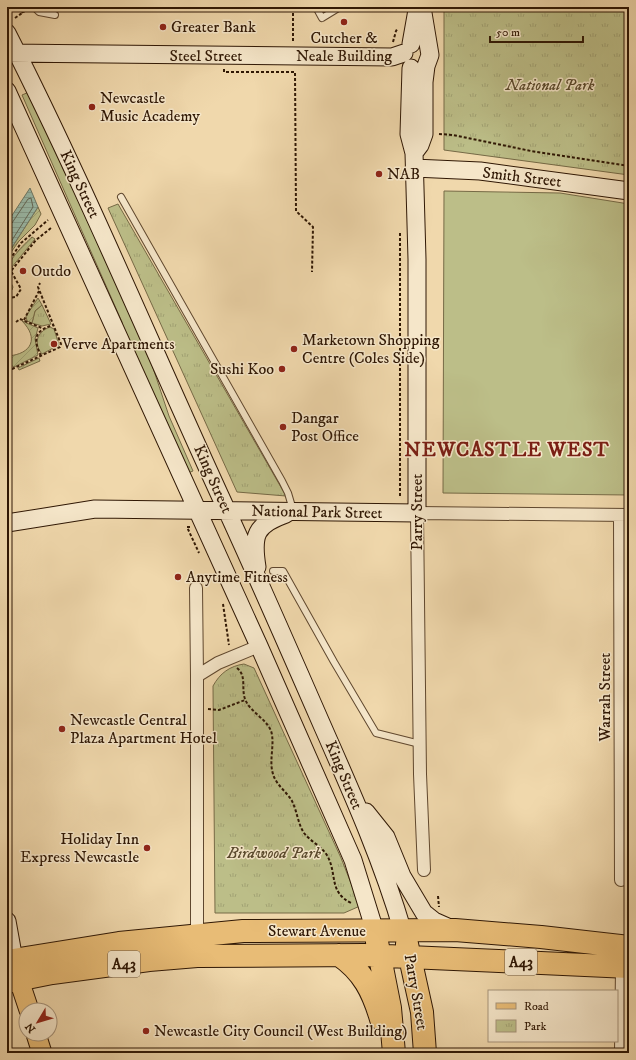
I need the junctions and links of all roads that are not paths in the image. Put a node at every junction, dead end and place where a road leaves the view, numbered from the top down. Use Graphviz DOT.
graph roads {
  1 [pos="34,7"];
  2 [pos="316,7"];
  3 [pos="340,7"];
  4 [pos="418,7"];
  5 [pos="422,7"];
  6 [pos="55,15"];
  7 [pos="7,33"];
  8 [pos="12,52"];
  9 [pos="413,58"];
  10 [pos="7,91"];
  11 [pos="414,161"];
  12 [pos="629,191"];
  13 [pos="121,197"];
  14 [pos="196,510"];
  15 [pos="227,511"];
  16 [pos="293,511"];
  17 [pos="417,513"];
  18 [pos="625,515"];
  19 [pos="7,523"];
  20 [pos="266,575"];
  21 [pos="196,588"];
  22 [pos="259,646"];
  23 [pos="196,676"];
  24 [pos="420,744"];
  25 [pos="354,796"];
  26 [pos="424,870"];
  27 [pos="621,880"];
  28 [pos="7,921"];
  29 [pos="455,930"];
  30 [pos="375,931"];
  31 [pos="403,932"];
  32 [pos="197,934"];
  33 [pos="629,947"];
  34 [pos="339,955"];
  35 [pos="380,956"];
  36 [pos="411,958"];
  37 [pos="625,968"];
  38 [pos="12,971"];
  39 [pos="26,1002"];
  40 [pos="39,1042"];
  41 [pos="42,1053"];
  42 [pos="393,1053"];
  43 [pos="425,1053"];
  44 [pos="621,1053"];
  1 -- 6 [label="lane"];
  2 -- 3 [label="lane"];
  4 -- 9 [label="main road"];
  5 -- 9 [label="main road"];
  7 -- 8 [label="main road, King Street"];
  8 -- 9 [label="main road, Steel Street"];
  8 -- 15 [label="main road, King Street"];
  9 -- 11 [label="main road"];
  10 -- 14 [label="main road, King Street"];
  11 -- 12 [label="main road, Smith Street"];
  11 -- 17 [label="main road, Parry Street"];
  13 -- 16 [label="lane, King Street"];
  14 -- 15 [label="main road, National Park Street"];
  14 -- 19 [label="main road, National Park Street"];
  14 -- 22 [label="main road, King Street"];
  15 -- 16 [label="main road, National Park Street"];
  15 -- 20 [label="main road, King Street"];
  16 -- 17 [label="main road, National Park Street"];
  16 -- 20 [label="main road"];
  17 -- 18 [label="street, National Park Street"];
  17 -- 24 [label="street, Parry Street"];
  18 -- 27 [label="street, Warrah Street"];
  20 -- 24 [label="lane"];
  20 -- 25 [label="main road, King Street"];
  21 -- 23 [label="street"];
  22 -- 23 [label="street"];
  22 -- 30 [label="main road, King Street"];
  23 -- 32 [label="street"];
  24 -- 26 [label="street, Parry Street"];
  25 -- 29 [label="main road"];
  25 -- 31 [label="main road, King Street"];
  28 -- 38 [label="main road"];
  29 -- 31 [label="highway, Stewart Avenue / A43"];
  29 -- 33 [label="highway, Stewart Avenue / A43"];
  30 -- 31 [label="highway, Stewart Avenue / A43"];
  30 -- 32 [label="highway, Stewart Avenue / A43"];
  30 -- 35 [label="highway, Parry Street"];
  31 -- 36 [label="highway, Parry Street"];
  32 -- 38 [label="highway, Stewart Avenue / A43"];
  34 -- 35 [label="highway, Stewart Avenue / A43"];
  34 -- 38 [label="highway, Stewart Avenue / A43"];
  34 -- 42 [label="highway"];
  35 -- 36 [label="highway, Stewart Avenue / A43"];
  35 -- 42 [label="highway, Parry Street"];
  36 -- 37 [label="highway, Stewart Avenue / A43"];
  36 -- 43 [label="highway, Parry Street"];
  37 -- 44 [label="street"];
  38 -- 39 [label="main road"];
  40 -- 41 [label="main road"];
}
